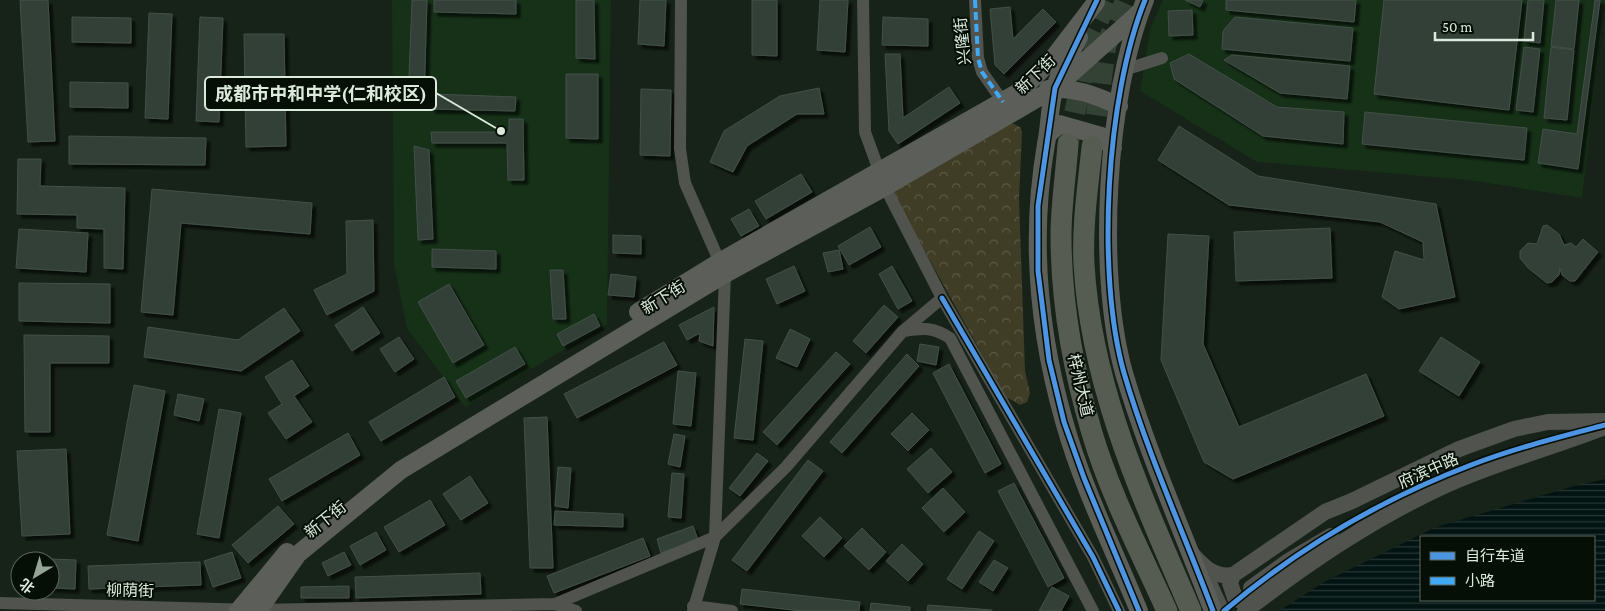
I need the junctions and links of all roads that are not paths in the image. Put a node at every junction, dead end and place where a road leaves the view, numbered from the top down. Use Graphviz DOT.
graph roads {
  1 [pos="681,0"];
  2 [pos="864,0"];
  3 [pos="975,0"];
  4 [pos="1096,1"];
  5 [pos="1143,6"];
  6 [pos="1162,58"];
  7 [pos="1124,70"];
  8 [pos="1055,88"];
  9 [pos="1022,90"];
  10 [pos="1003,102"];
  11 [pos="1119,106"];
  12 [pos="1048,135"];
  13 [pos="1068,144"];
  14 [pos="1092,147"];
  15 [pos="1113,148"];
  16 [pos="882,180"];
  17 [pos="723,267"];
  18 [pos="942,298"];
  19 [pos="903,331"];
  20 [pos="1605,424"];
  21 [pos="715,537"];
  22 [pos="1191,552"];
  23 [pos="1204,567"];
  24 [pos="1233,575"];
  25 [pos="1250,601"];
  26 [pos="0,603"];
  27 [pos="1132,603"];
  28 [pos="555,604"];
  29 [pos="693,608"];
  30 [pos="1091,609"];
  31 [pos="239,610"];
  32 [pos="258,610"];
  33 [pos="576,611"];
  34 [pos="732,611"];
  35 [pos="1119,611"];
  36 [pos="1139,611"];
  37 [pos="1167,611"];
  38 [pos="1190,611"];
  39 [pos="1213,611"];
  40 [pos="1224,611"];
  1 -- 17 [label="street"];
  2 -- 16 [label="street"];
  3 -- 10 [label="street, 兴隆街"];
  4 -- 8 [label="main road"];
  4 -- 9 [label="main road, 新下街"];
  5 -- 7 [label="main road"];
  5 -- 8 [label="main road, 新下街"];
  6 -- 7 [label="street"];
  7 -- 11 [label="main road"];
  8 -- 9 [label="main road"];
  8 -- 11 [label="main road"];
  8 -- 12 [label="main road"];
  8 -- 16 [label="main road, 新下街"];
  9 -- 10 [label="main road, 新下街"];
  10 -- 16 [label="main road, 新下街"];
  11 -- 15 [label="main road"];
  12 -- 15 [label="main road"];
  12 -- 27 [label="main road"];
  13 -- 37 [label="highway, 梓州大道"];
  14 -- 38 [label="highway, 梓州大道"];
  15 -- 22 [label="main road"];
  16 -- 17 [label="main road, 新下街"];
  16 -- 18 [label="street"];
  17 -- 21 [label="street"];
  17 -- 31 [label="main road, 新下街"];
  17 -- 32 [label="main road, 新下街"];
  18 -- 19 [label="street"];
  18 -- 35 [label="street"];
  19 -- 21 [label="street"];
  19 -- 30 [label="street"];
  20 -- 24 [label="street"];
  20 -- 25 [label="street, 府滨中路"];
  21 -- 28 [label="street"];
  21 -- 29 [label="street"];
  22 -- 23 [label="street"];
  22 -- 39 [label="main road"];
  23 -- 24 [label="street"];
  23 -- 40 [label="street"];
  24 -- 25 [label="street"];
  26 -- 31 [label="street, 柳荫街"];
  27 -- 36 [label="main road"];
  28 -- 32 [label="street, 柳荫街"];
  28 -- 33 [label="street"];
  29 -- 34 [label="street"];
  31 -- 32 [label="street, 柳荫街"];
}
